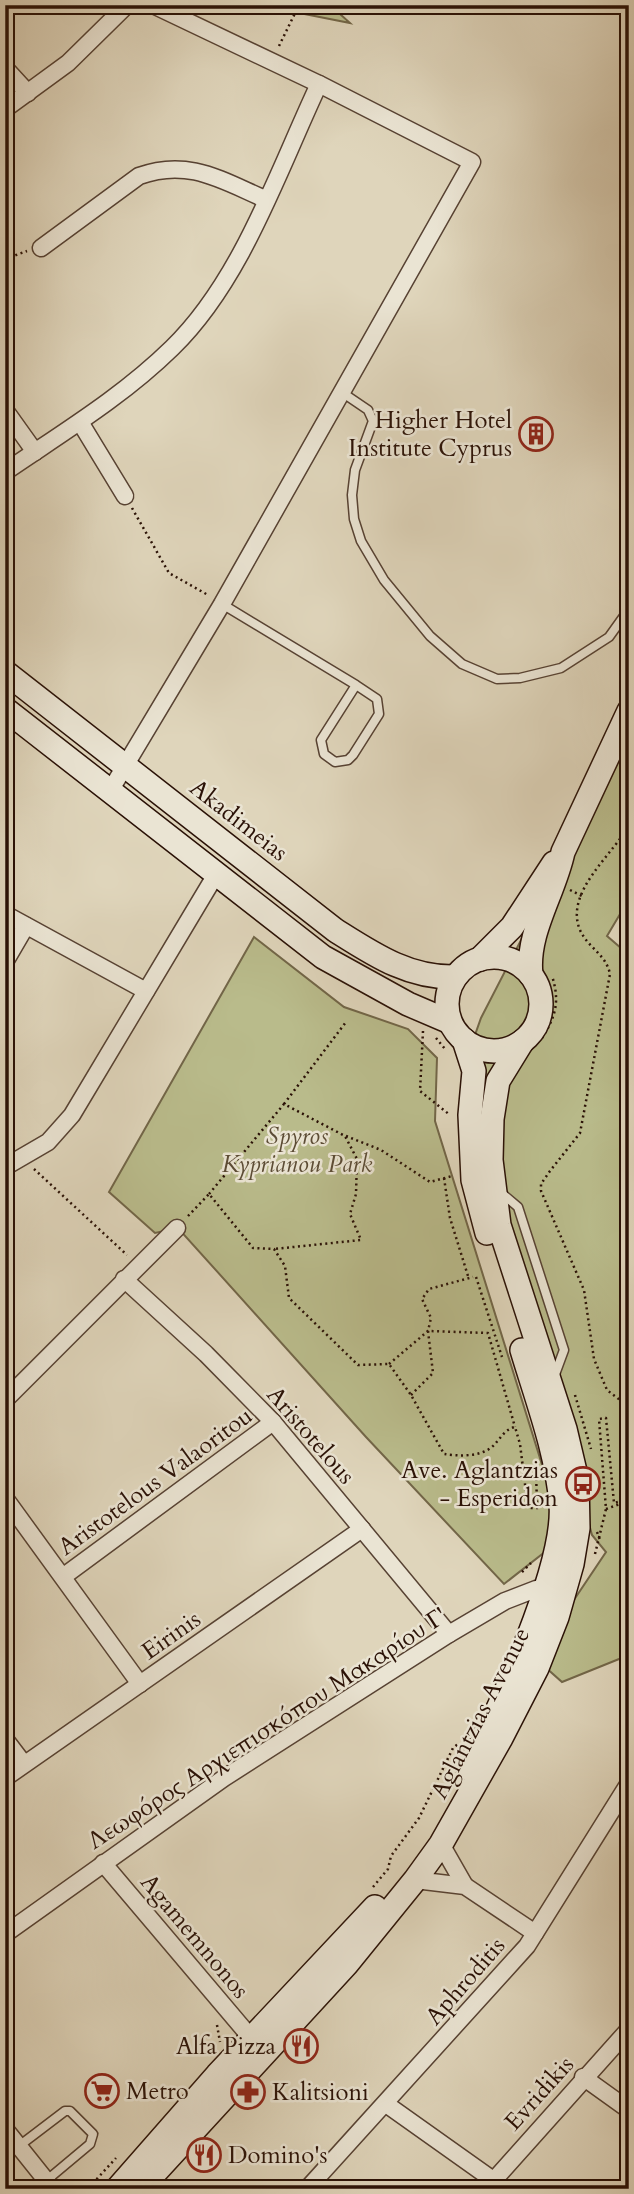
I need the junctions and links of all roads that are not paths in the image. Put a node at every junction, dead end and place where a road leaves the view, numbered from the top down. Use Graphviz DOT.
graph roads {
  1 [pos="127,5"];
  2 [pos="153,5"];
  3 [pos="5,68"];
  4 [pos="319,83"];
  5 [pos="28,93"];
  6 [pos="5,109"];
  7 [pos="265,199"];
  8 [pos="41,248"];
  9 [pos="340,391"];
  10 [pos="5,410"];
  11 [pos="80,422"];
  12 [pos="35,452"];
  13 [pos="5,472"];
  14 [pos="125,496"];
  15 [pos="222,604"];
  16 [pos="628,612"];
  17 [pos="5,672"];
  18 [pos="356,685"];
  19 [pos="5,709"];
  20 [pos="629,711"];
  21 [pos="126,764"];
  22 [pos="110,791"];
  23 [pos="563,852"];
  24 [pos="215,876"];
  25 [pos="5,914"];
  26 [pos="26,926"];
  27 [pos="480,959"];
  28 [pos="5,962"];
  29 [pos="539,971"];
  30 [pos="455,977"];
  31 [pos="146,991"];
  32 [pos="454,1038"];
  33 [pos="530,1042"];
  34 [pos="5,1167"];
  35 [pos="177,1228"];
  36 [pos="124,1279"];
  37 [pos="5,1401"];
  38 [pos="273,1422"];
  39 [pos="5,1497"];
  40 [pos="362,1530"];
  41 [pos="64,1576"];
  42 [pos="555,1587"];
  43 [pos="449,1634"];
  44 [pos="140,1684"];
  45 [pos="5,1739"];
  46 [pos="24,1765"];
  47 [pos="5,1778"];
  48 [pos="629,1783"];
  49 [pos="441,1844"];
  50 [pos="103,1863"];
  51 [pos="415,1881"];
  52 [pos="465,1886"];
  53 [pos="7,1928"];
  54 [pos="535,1933"];
  55 [pos="629,2029"];
  56 [pos="253,2039"];
  57 [pos="583,2077"];
  58 [pos="386,2104"];
  59 [pos="629,2110"];
  60 [pos="5,2129"];
  61 [pos="19,2146"];
  62 [pos="50,2185"];
  63 [pos="489,2185"];
  64 [pos="117,2189"];
  65 [pos="140,2189"];
  66 [pos="307,2189"];
  1 -- 5 [label="street"];
  2 -- 4 [label="street"];
  3 -- 5 [label="street"];
  4 -- 7 [label="street"];
  4 -- 9 [label="street"];
  5 -- 6 [label="street"];
  7 -- 8 [label="street"];
  7 -- 11 [label="street"];
  9 -- 15 [label="street"];
  9 -- 16 [label="lane"];
  10 -- 12 [label="street"];
  11 -- 12 [label="street"];
  11 -- 14 [label="street"];
  12 -- 13 [label="street"];
  15 -- 18 [label="lane"];
  15 -- 21 [label="street"];
  17 -- 21 [label="main road, Akadimeias"];
  18 -- 18 [label="lane"];
  19 -- 22 [label="main road"];
  20 -- 23 [label="main road"];
  21 -- 22 [label="street"];
  21 -- 30 [label="main road, Akadimeias"];
  22 -- 24 [label="main road"];
  23 -- 27 [label="main road"];
  23 -- 29 [label="main road"];
  24 -- 31 [label="street"];
  24 -- 32 [label="main road"];
  25 -- 26 [label="street"];
  26 -- 28 [label="street"];
  26 -- 31 [label="street"];
  27 -- 29 [label="main road"];
  27 -- 30 [label="main road"];
  29 -- 33 [label="main road"];
  30 -- 32 [label="main road"];
  31 -- 34 [label="street"];
  32 -- 33 [label="main road"];
  32 -- 42 [label="main road, Aglantzias Avenue"];
  33 -- 42 [label="main road, Aglantzias Avenue"];
  35 -- 36 [label="street"];
  36 -- 37 [label="street"];
  36 -- 38 [label="street, Aristotelous"];
  38 -- 40 [label="street, Aristotelous"];
  38 -- 41 [label="street, Aristotelous Valaoritou"];
  39 -- 41 [label="street"];
  40 -- 43 [label="street, Aristotelous"];
  40 -- 44 [label="street, Eirinis"];
  41 -- 44 [label="street"];
  42 -- 43 [label="street, Λεωφόρος Αρχιεπισκόπου Μακαρίου Γ'"];
  42 -- 49 [label="main road, Aglantzias Avenue"];
  42 -- 56 [label="main road, Aglantzias Avenue"];
  43 -- 50 [label="street, Λεωφόρος Αρχιεπισκόπου Μακαρίου Γ'"];
  44 -- 46 [label="street, Eirinis"];
  45 -- 46 [label="street"];
  46 -- 47 [label="street, Eirinis"];
  48 -- 54 [label="street, Aphroditis"];
  49 -- 51 [label="main road, Aglantzias Avenue"];
  49 -- 52 [label="street"];
  50 -- 53 [label="street, Λεωφόρος Αρχιεπισκόπου Μακαρίου Γ'"];
  50 -- 56 [label="street, Agamemnonos"];
  51 -- 52 [label="street"];
  51 -- 65 [label="main road, Aglantzias Avenue"];
  52 -- 54 [label="street"];
  54 -- 58 [label="street, Aphroditis"];
  55 -- 57 [label="street, Evridikis"];
  56 -- 64 [label="main road, Aglantzias Avenue"];
  57 -- 59 [label="street"];
  57 -- 63 [label="street, Evridikis"];
  58 -- 63 [label="street"];
  58 -- 66 [label="street, Aphroditis"];
  60 -- 61 [label="street"];
  61 -- 62 [label="street"];
  61 -- 62 [label="lane"];
}
